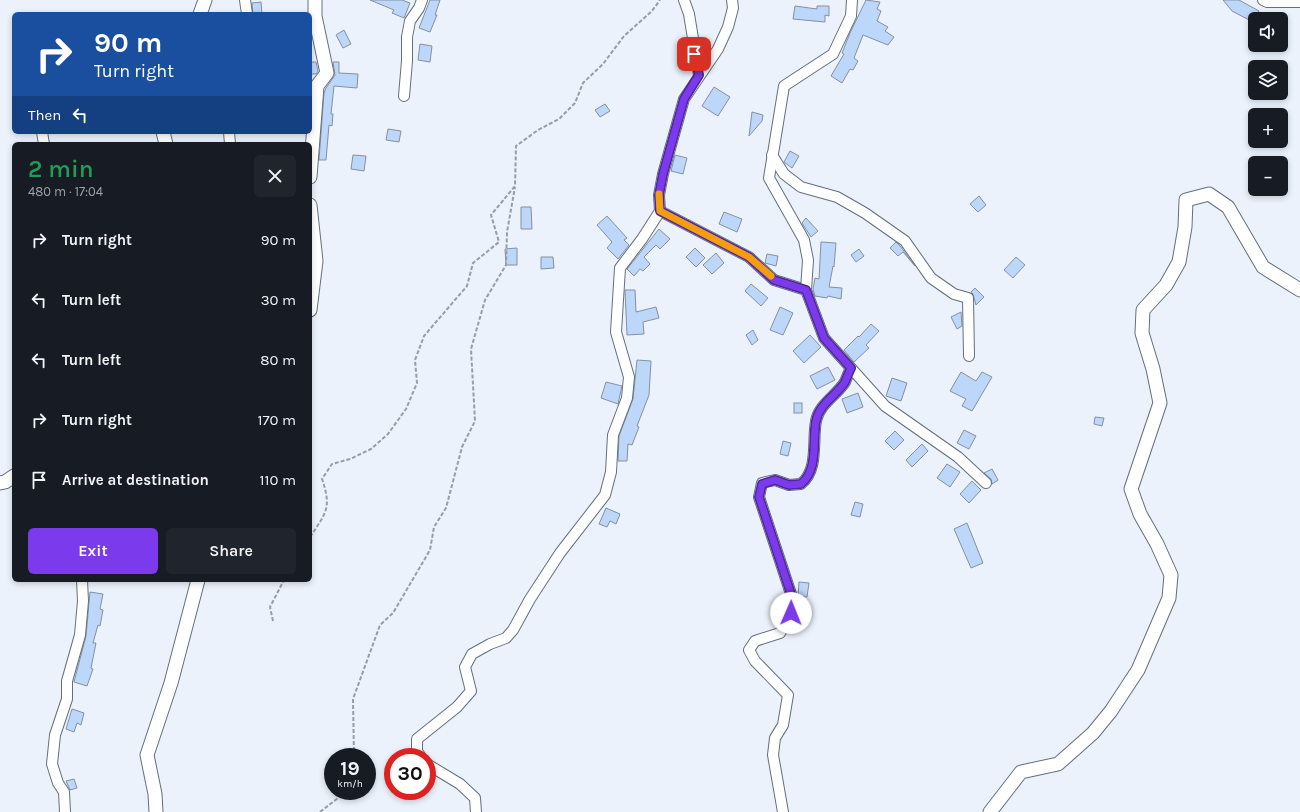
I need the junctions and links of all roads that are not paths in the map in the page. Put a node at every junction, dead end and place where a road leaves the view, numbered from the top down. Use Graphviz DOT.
graph roads {
  1 [pos="205,0"];
  2 [pos="245,0"];
  3 [pos="315,0"];
  4 [pos="422,0"];
  5 [pos="684,0"];
  6 [pos="732,0"];
  7 [pos="852,0"];
  8 [pos="1263,0"];
  9 [pos="1300,2"];
  10 [pos="201,12"];
  11 [pos="247,12"];
  12 [pos="699,75"];
  13 [pos="404,96"];
  14 [pos="312,154"];
  15 [pos="772,155"];
  16 [pos="660,211"];
  17 [pos="312,224"];
  18 [pos="806,290"];
  19 [pos="1300,290"];
  20 [pos="312,294"];
  21 [pos="969,356"];
  22 [pos="851,368"];
  23 [pos="12,478"];
  24 [pos="0,483"];
  25 [pos="986,483"];
  26 [pos="82,582"];
  27 [pos="197,582"];
  28 [pos="417,748"];
  29 [pos="436,769"];
  30 [pos="65,812"];
  31 [pos="156,812"];
  32 [pos="476,812"];
  33 [pos="783,812"];
  34 [pos="990,812"];
  1 -- 10 [label="street"];
  2 -- 11 [label="street"];
  3 -- 14 [label="street"];
  4 -- 13 [label="street"];
  5 -- 12 [label="street"];
  6 -- 12 [label="street"];
  7 -- 15 [label="street"];
  8 -- 9 [label="street"];
  12 -- 16 [label="street"];
  15 -- 18 [label="street"];
  15 -- 21 [label="street"];
  16 -- 18 [label="street"];
  16 -- 28 [label="street"];
  17 -- 20 [label="street"];
  18 -- 22 [label="street"];
  19 -- 34 [label="street"];
  22 -- 25 [label="street"];
  22 -- 33 [label="street"];
  23 -- 24 [label="street"];
  26 -- 30 [label="street"];
  27 -- 31 [label="street"];
  29 -- 32 [label="street"];
}
